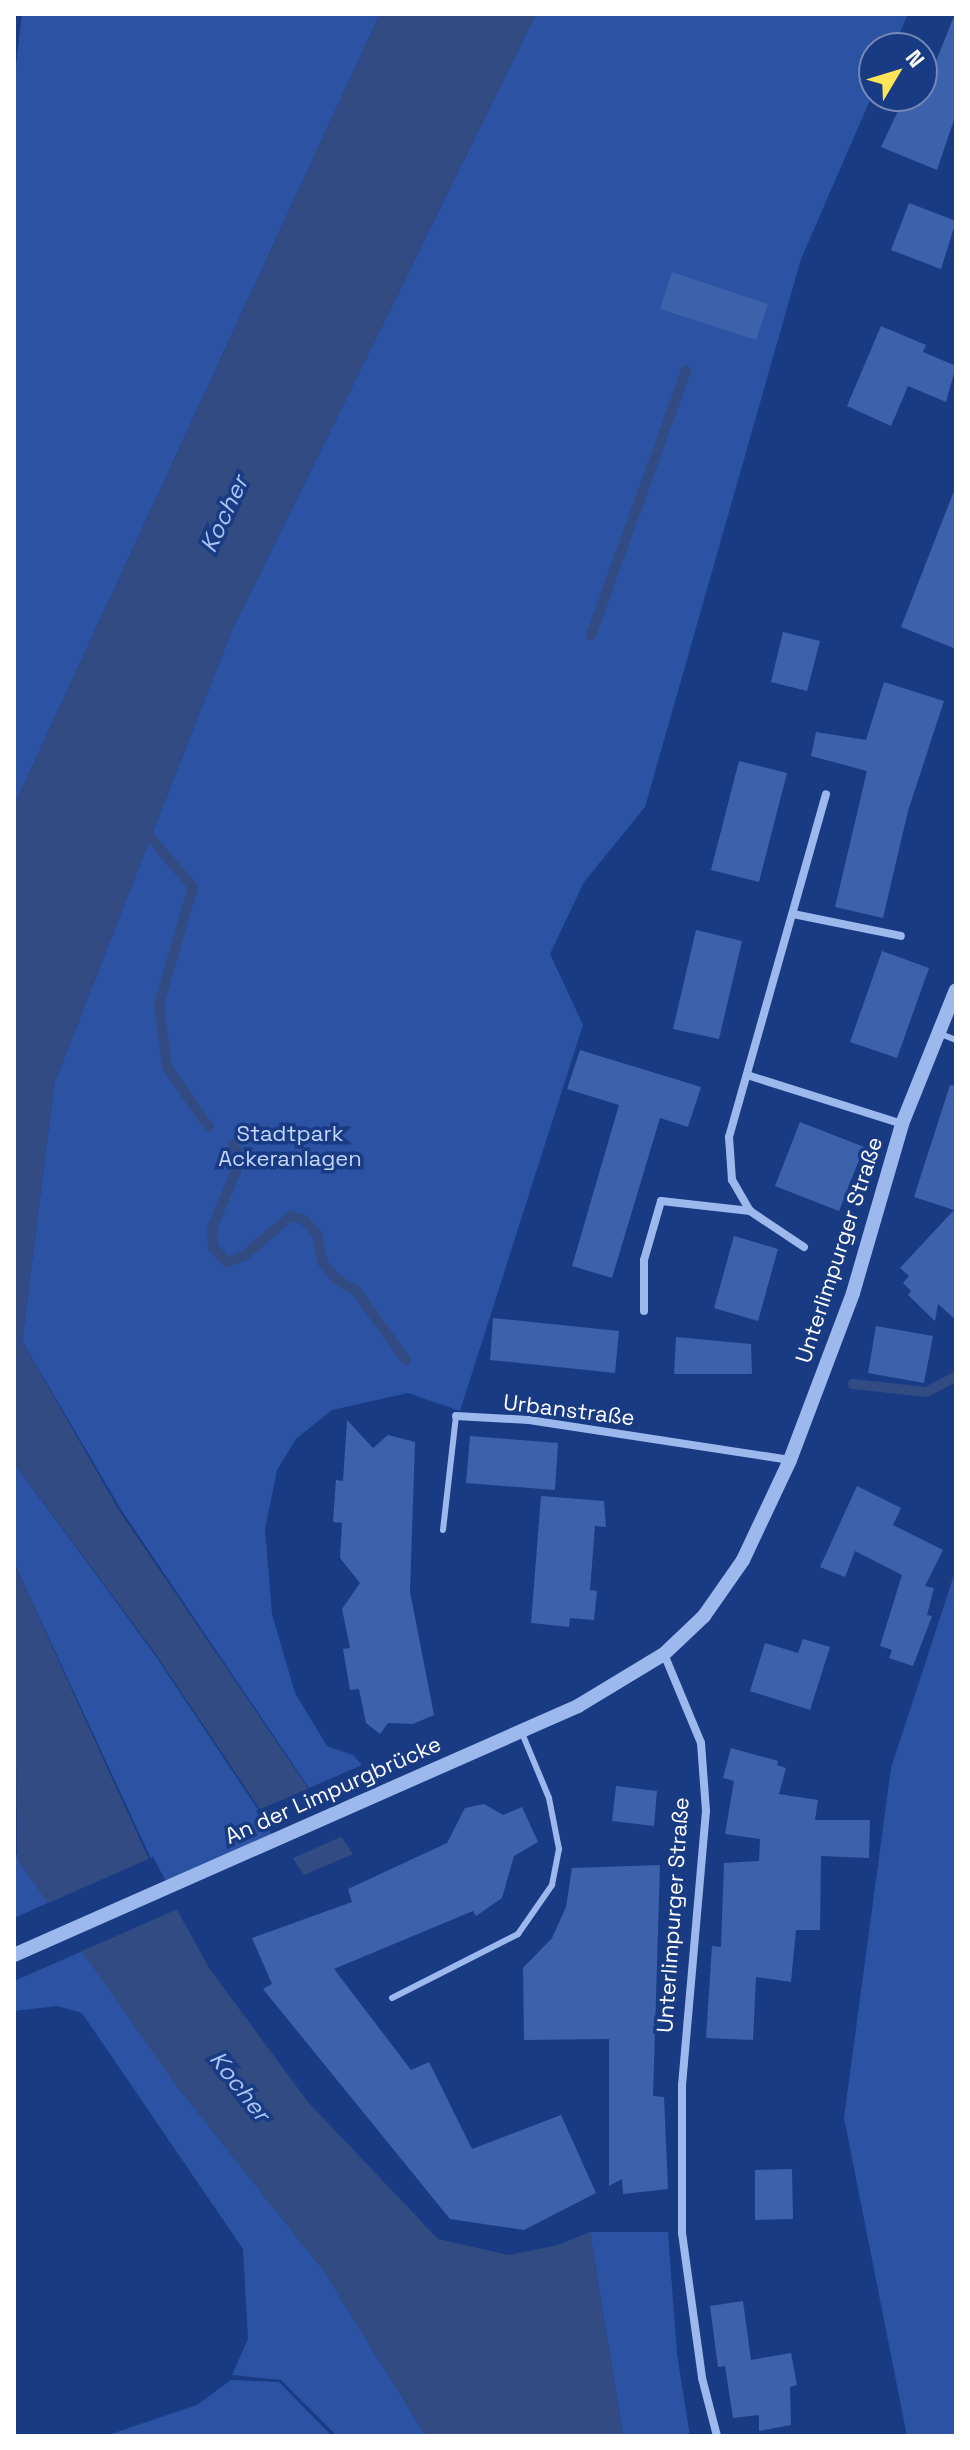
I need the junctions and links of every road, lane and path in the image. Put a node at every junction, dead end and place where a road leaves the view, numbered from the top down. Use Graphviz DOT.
graph roads {
  1 [pos="826,794"];
  2 [pos="793,914"];
  3 [pos="901,936"];
  4 [pos="956,990"];
  5 [pos="935,1032"];
  6 [pos="956,1040"];
  7 [pos="747,1075"];
  8 [pos="902,1124"];
  9 [pos="750,1211"];
  10 [pos="804,1247"];
  11 [pos="644,1311"];
  12 [pos="456,1416"];
  13 [pos="790,1460"];
  14 [pos="443,1530"];
  15 [pos="664,1654"];
  16 [pos="522,1733"];
  17 [pos="14,1955"];
  18 [pos="392,1998"];
  19 [pos="717,2436"];
  1 -- 2 [label="street"];
  2 -- 3 [label="street"];
  2 -- 7 [label="street"];
  4 -- 5 [label="street, Unterlimpurger Straße"];
  5 -- 6 [label="lane"];
  5 -- 8 [label="street, Unterlimpurger Straße"];
  7 -- 8 [label="street"];
  7 -- 9 [label="street"];
  8 -- 13 [label="street, Unterlimpurger Straße"];
  9 -- 10 [label="street"];
  9 -- 11 [label="street"];
  12 -- 13 [label="street, Urbanstraße"];
  12 -- 14 [label="lane, Urbanstraße"];
  13 -- 15 [label="street, Unterlimpurger Straße"];
  15 -- 16 [label="street, An der Limpurgbrücke"];
  15 -- 19 [label="street, Unterlimpurger Straße"];
  16 -- 17 [label="street, An der Limpurgbrücke"];
  16 -- 18 [label="lane"];
}
